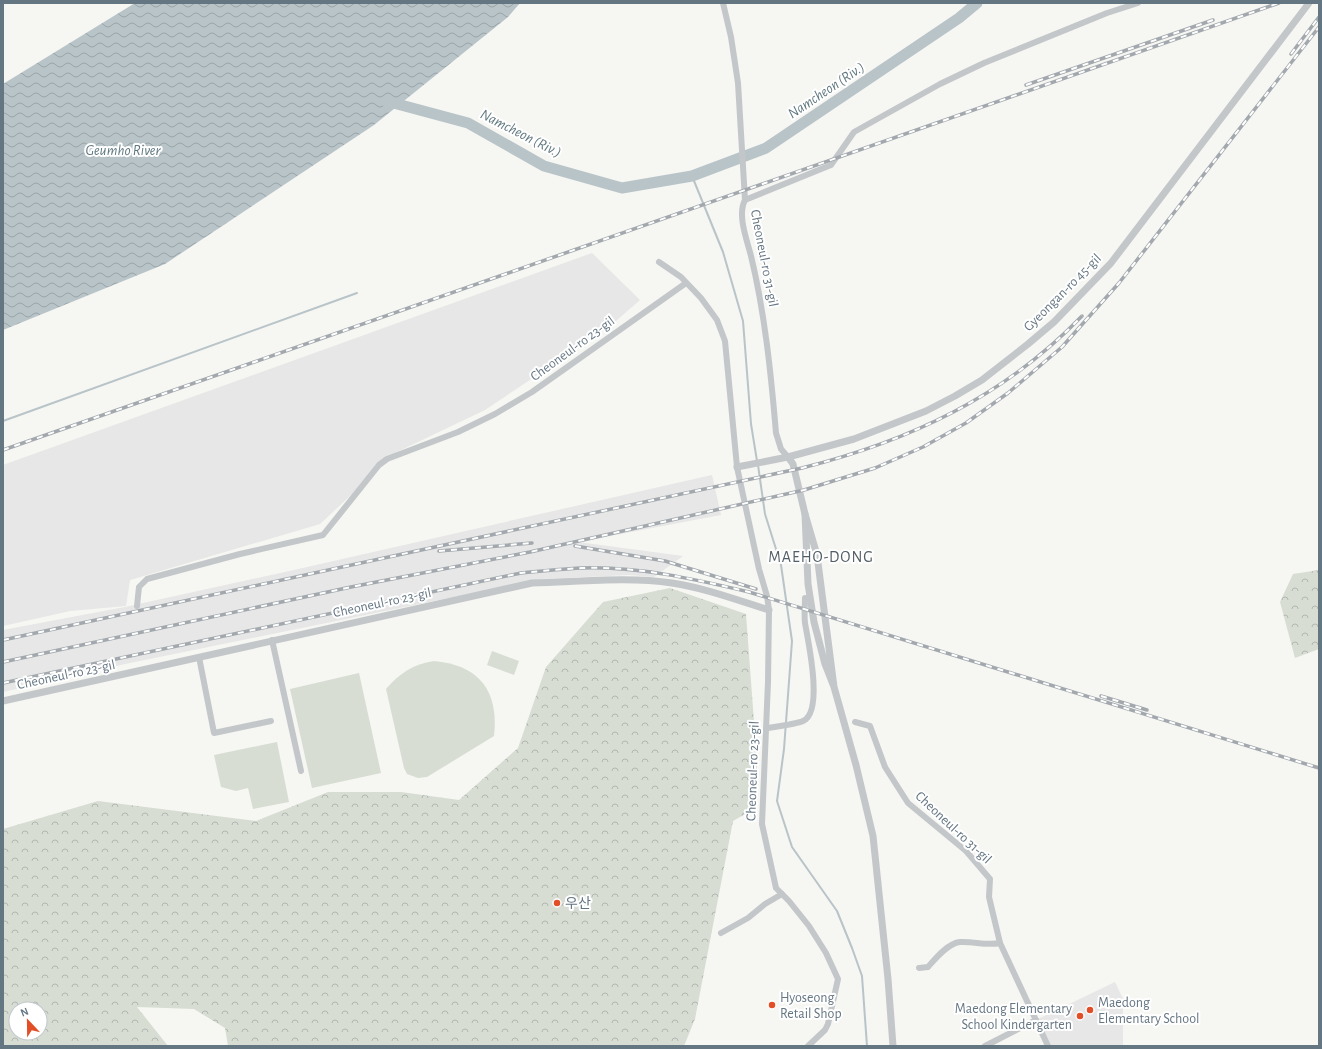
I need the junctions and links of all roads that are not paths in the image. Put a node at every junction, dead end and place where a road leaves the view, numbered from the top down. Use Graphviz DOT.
graph roads {
  1 [pos="723,3"];
  2 [pos="1138,3"];
  3 [pos="1309,3"];
  4 [pos="745,200"];
  5 [pos="660,262"];
  6 [pos="686,282"];
  7 [pos="788,457"];
  8 [pos="740,466"];
  9 [pos="805,514"];
  10 [pos="804,598"];
  11 [pos="137,606"];
  12 [pos="769,610"];
  13 [pos="272,640"];
  14 [pos="199,657"];
  15 [pos="834,687"];
  16 [pos="3,701"];
  17 [pos="271,721"];
  18 [pos="855,722"];
  19 [pos="770,728"];
  20 [pos="301,771"];
  21 [pos="782,894"];
  22 [pos="721,933"];
  23 [pos="1000,943"];
  24 [pos="919,968"];
  25 [pos="1036,1020"];
  26 [pos="808,1046"];
  27 [pos="892,1046"];
  28 [pos="985,1046"];
  29 [pos="1048,1046"];
  1 -- 4 [label="street, Cheoneul-ro 31-gil"];
  2 -- 4 [label="street"];
  3 -- 7 [label="street, Gyeongan-ro 45-gil"];
  4 -- 7 [label="street, Cheoneul-ro 31-gil"];
  5 -- 6 [label="street, Cheoneul-ro 23-gil"];
  6 -- 8 [label="street, Cheoneul-ro 23-gil"];
  6 -- 11 [label="street, Cheoneul-ro 23-gil"];
  7 -- 8 [label="street, Gyeongan-ro 45-gil"];
  7 -- 9 [label="street, Cheoneul-ro 31-gil"];
  8 -- 12 [label="street, Cheoneul-ro 23-gil"];
  9 -- 15 [label="street"];
  9 -- 15 [label="street"];
  10 -- 19 [label="street"];
  12 -- 13 [label="street, Cheoneul-ro 23-gil"];
  12 -- 19 [label="street, Cheoneul-ro 23-gil"];
  13 -- 14 [label="street, Cheoneul-ro 23-gil"];
  13 -- 20 [label="street"];
  14 -- 16 [label="street, Cheoneul-ro 23-gil"];
  14 -- 17 [label="street"];
  15 -- 27 [label="street"];
  18 -- 23 [label="street, Cheoneul-ro 31-gil"];
  19 -- 21 [label="street, Cheoneul-ro 23-gil"];
  21 -- 22 [label="street"];
  21 -- 26 [label="street, Cheoneul-ro 23-gil"];
  23 -- 24 [label="street"];
  23 -- 25 [label="street, Cheoneul-ro 31-gil"];
  25 -- 28 [label="street"];
  25 -- 29 [label="street, Cheoneul-ro 31-gil"];
}
